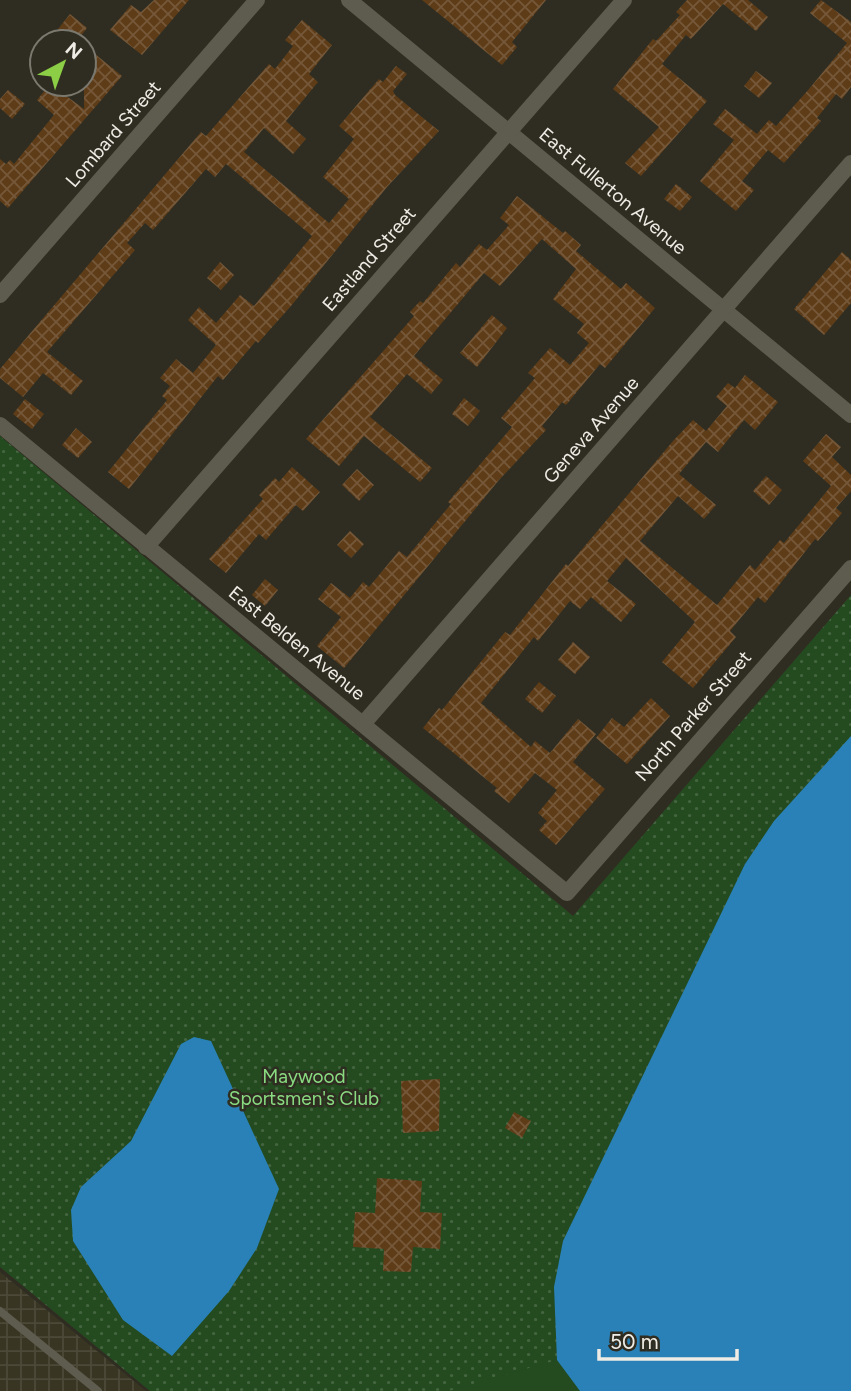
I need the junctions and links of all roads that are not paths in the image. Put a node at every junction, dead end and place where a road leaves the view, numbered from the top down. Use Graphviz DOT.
graph roads {
  1 [pos="257,0"];
  2 [pos="349,0"];
  3 [pos="624,0"];
  4 [pos="509,132"];
  5 [pos="851,163"];
  6 [pos="0,295"];
  7 [pos="723,310"];
  8 [pos="851,415"];
  9 [pos="0,425"];
  10 [pos="146,547"];
  11 [pos="851,568"];
  12 [pos="363,724"];
  13 [pos="567,892"];
  14 [pos="0,1311"];
  15 [pos="98,1391"];
  1 -- 6 [label="street, Lombard Street"];
  2 -- 4 [label="street, East Fullerton Avenue"];
  3 -- 4 [label="street, Eastland Street"];
  4 -- 7 [label="street, East Fullerton Avenue"];
  4 -- 10 [label="street, Eastland Street"];
  5 -- 7 [label="street, Geneva Avenue"];
  7 -- 8 [label="street, East Fullerton Avenue"];
  7 -- 12 [label="street, Geneva Avenue"];
  9 -- 10 [label="street, East Belden Avenue"];
  10 -- 12 [label="street, East Belden Avenue"];
  11 -- 13 [label="street, North Parker Street"];
  12 -- 13 [label="street, East Belden Avenue"];
  14 -- 15 [label="lane"];
}
